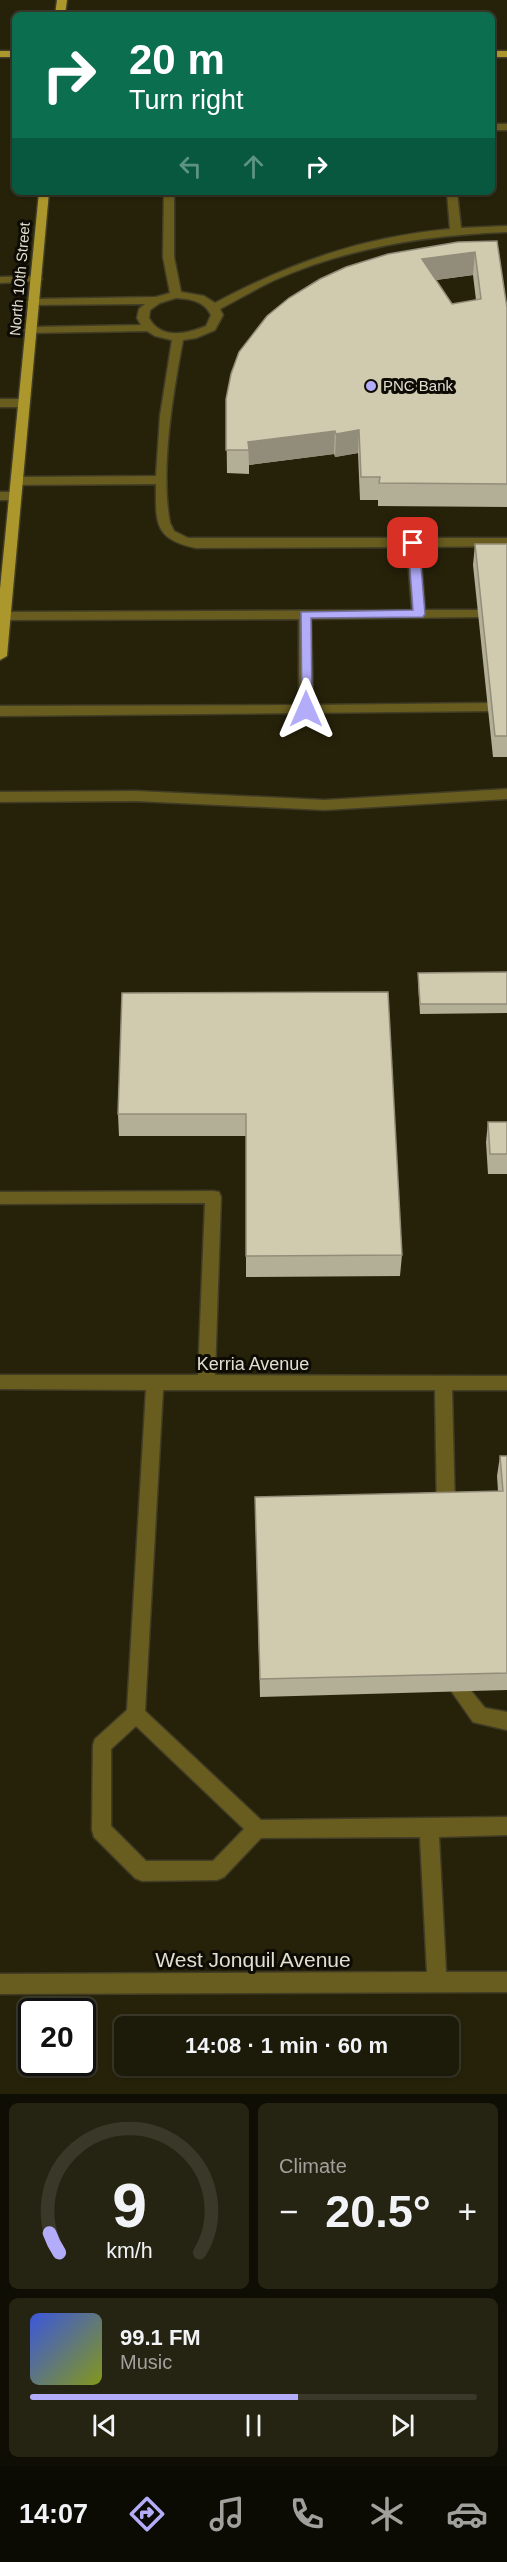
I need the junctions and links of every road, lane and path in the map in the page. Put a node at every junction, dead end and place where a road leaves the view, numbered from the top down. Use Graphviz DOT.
graph roads {
  1 [pos="44,195"];
  2 [pos="169,195"];
  3 [pos="452,195"];
  4 [pos="507,229"];
  5 [pos="456,230"];
  6 [pos="36,279"];
  7 [pos="0,280"];
  8 [pos="176,295"];
  9 [pos="154,300"];
  10 [pos="33,302"];
  11 [pos="214,308"];
  12 [pos="147,328"];
  13 [pos="30,330"];
  14 [pos="178,338"];
  15 [pos="0,403"];
  16 [pos="24,403"];
  17 [pos="17,480"];
  18 [pos="162,480"];
  19 [pos="0,496"];
  20 [pos="15,496"];
  21 [pos="507,542"];
  22 [pos="413,543"];
  23 [pos="4,558"];
  24 [pos="419,614"];
  25 [pos="478,614"];
  26 [pos="305,615"];
  27 [pos="4,616"];
  28 [pos="0,656"];
  29 [pos="488,708"];
  30 [pos="306,709"];
  31 [pos="0,711"];
  32 [pos="507,794"];
  33 [pos="0,797"];
  34 [pos="0,1198"];
  35 [pos="0,1382"];
  36 [pos="155,1382"];
  37 [pos="443,1383"];
  38 [pos="507,1383"];
  39 [pos="206,1384"];
  40 [pos="467,1495"];
  41 [pos="461,1692"];
  42 [pos="136,1714"];
  43 [pos="507,1721"];
  44 [pos="507,1826"];
  45 [pos="429,1828"];
  46 [pos="257,1829"];
  47 [pos="507,1982"];
  48 [pos="437,1983"];
  49 [pos="0,1984"];
  1 -- 6 [label="main road, North 10th Street"];
  2 -- 8 [label="street"];
  3 -- 5 [label="street"];
  4 -- 5 [label="street"];
  5 -- 11 [label="street"];
  6 -- 7 [label="street"];
  6 -- 10 [label="main road, North 10th Street"];
  8 -- 9 [label="street"];
  8 -- 11 [label="street"];
  9 -- 10 [label="street"];
  9 -- 12 [label="street"];
  10 -- 13 [label="main road, North 10th Street"];
  11 -- 14 [label="street"];
  12 -- 13 [label="street"];
  12 -- 14 [label="street"];
  13 -- 16 [label="main road, North 10th Street"];
  14 -- 18 [label="street"];
  15 -- 16 [label="street"];
  16 -- 17 [label="main road, North 10th Street"];
  17 -- 18 [label="street"];
  17 -- 20 [label="main road, North 10th Street"];
  18 -- 22 [label="street"];
  19 -- 20 [label="street"];
  20 -- 23 [label="main road, North 10th Street"];
  21 -- 22 [label="street"];
  22 -- 24 [label="street"];
  23 -- 27 [label="main road, North 10th Street"];
  24 -- 25 [label="street"];
  24 -- 26 [label="street"];
  26 -- 27 [label="street"];
  26 -- 30 [label="street"];
  27 -- 28 [label="main road, North 10th Street"];
  29 -- 30 [label="street"];
  30 -- 31 [label="street"];
  32 -- 33 [label="street"];
  34 -- 39 [label="street"];
  35 -- 36 [label="street, Kerria Avenue"];
  36 -- 39 [label="street, Kerria Avenue"];
  36 -- 42 [label="street"];
  37 -- 38 [label="street, Kerria Avenue"];
  37 -- 39 [label="street, Kerria Avenue"];
  37 -- 40 [label="street"];
  41 -- 43 [label="street"];
  42 -- 46 [label="street"];
  42 -- 46 [label="street"];
  44 -- 45 [label="street"];
  45 -- 46 [label="street"];
  45 -- 48 [label="street"];
  47 -- 48 [label="street, West Jonquil Avenue"];
  48 -- 49 [label="street, West Jonquil Avenue"];
}
